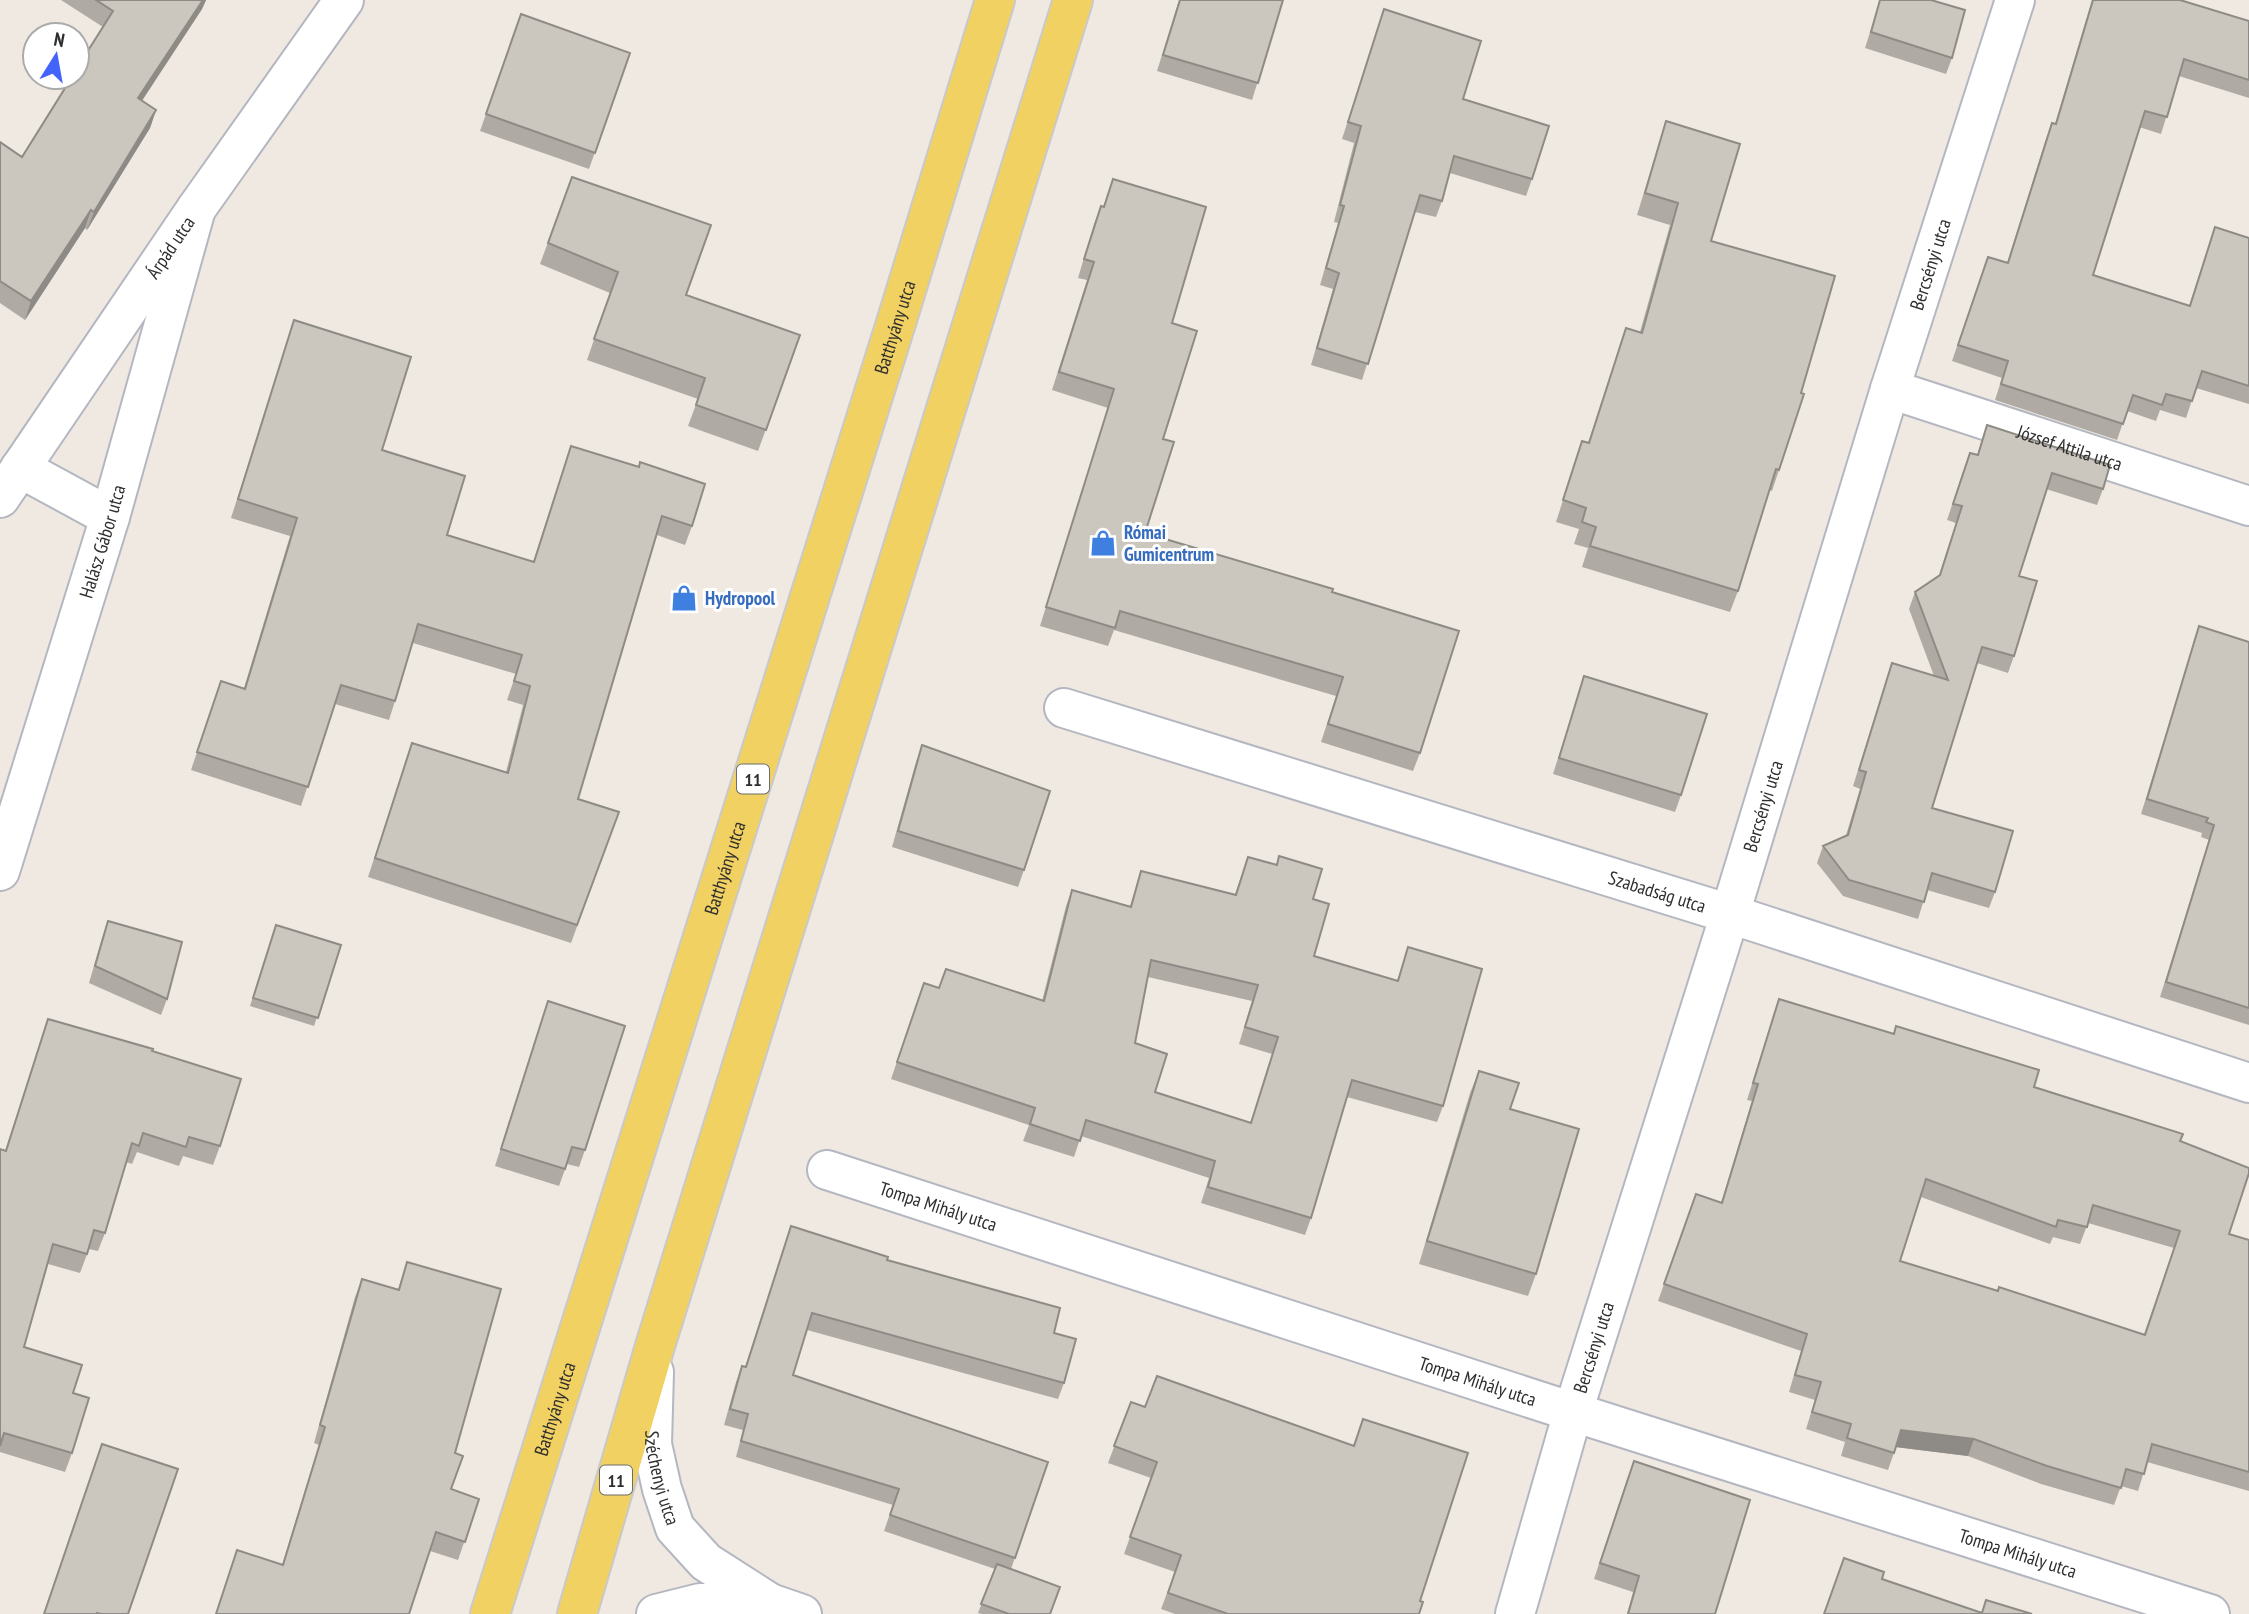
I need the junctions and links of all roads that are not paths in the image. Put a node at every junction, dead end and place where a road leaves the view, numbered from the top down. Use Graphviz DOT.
graph roads {
  1 [pos="344,0"];
  2 [pos="995,0"];
  3 [pos="1073,0"];
  4 [pos="2015,0"];
  5 [pos="196,209"];
  6 [pos="1890,389"];
  7 [pos="10,483"];
  8 [pos="2249,506"];
  9 [pos="110,517"];
  10 [pos="1064,708"];
  11 [pos="0,871"];
  12 [pos="1730,914"];
  13 [pos="2249,1083"];
  14 [pos="827,1170"];
  15 [pos="655,1346"];
  16 [pos="1573,1412"];
  17 [pos="786,1608"];
  18 [pos="490,1614"];
  19 [pos="577,1614"];
  20 [pos="656,1614"];
  21 [pos="1515,1614"];
  22 [pos="2210,1614"];
  1 -- 5 [label="street, Árpád utca"];
  2 -- 18 [label="main road, Batthyány utca / 11"];
  3 -- 15 [label="main road, 11"];
  4 -- 6 [label="street, Bercsényi utca"];
  5 -- 7 [label="street, Árpád utca"];
  5 -- 9 [label="street, Halász Gábor utca"];
  6 -- 8 [label="street, József Attila utca"];
  6 -- 12 [label="street, Bercsényi utca"];
  7 -- 9 [label="street"];
  9 -- 11 [label="street, Halász Gábor utca"];
  10 -- 12 [label="street, Szabadság utca"];
  12 -- 13 [label="street, Szabadság utca"];
  12 -- 16 [label="street, Bercsényi utca"];
  14 -- 16 [label="street, Tompa Mihály utca"];
  15 -- 17 [label="street, Széchenyi utca"];
  15 -- 19 [label="main road, 11"];
  16 -- 21 [label="street, Bercsényi utca"];
  16 -- 22 [label="street, Tompa Mihály utca"];
  17 -- 20 [label="street, Széchenyi utca"];
}
